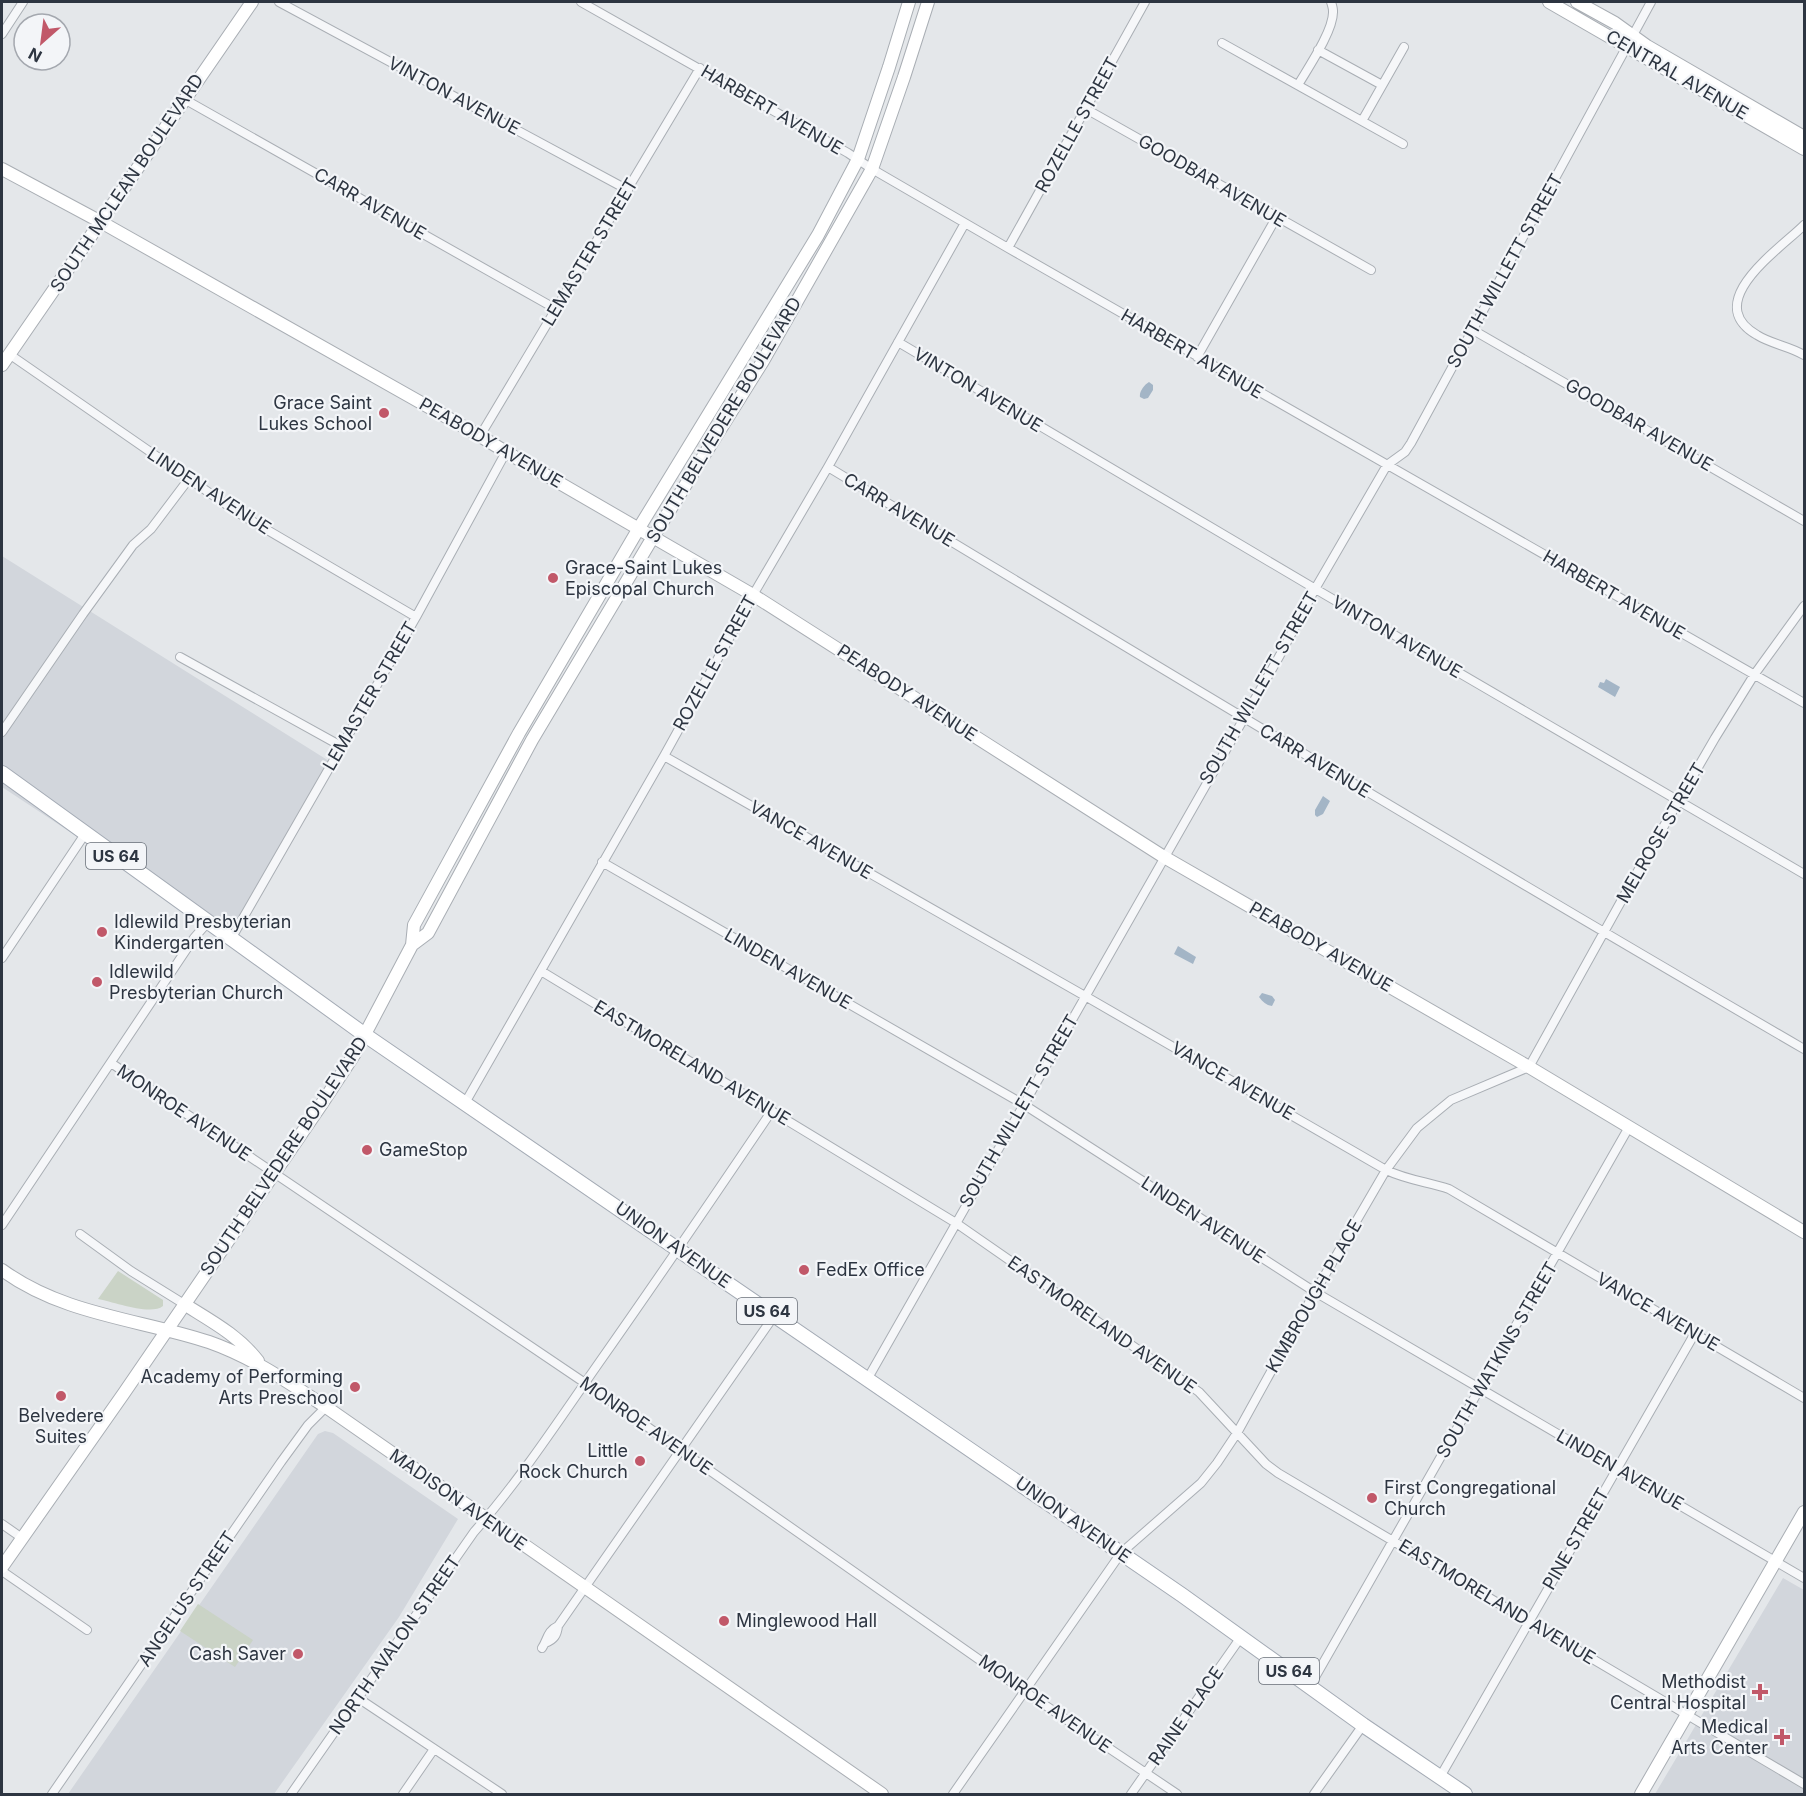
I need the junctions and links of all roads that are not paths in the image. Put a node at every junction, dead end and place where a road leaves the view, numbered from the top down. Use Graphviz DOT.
graph roads {
  1 [pos="23,2"];
  2 [pos="252,2"];
  3 [pos="279,2"];
  4 [pos="581,2"];
  5 [pos="909,2"];
  6 [pos="928,2"];
  7 [pos="1145,2"];
  8 [pos="1331,2"];
  9 [pos="1549,2"];
  10 [pos="1577,2"];
  11 [pos="1651,2"];
  12 [pos="2,34"];
  13 [pos="1630,41"];
  14 [pos="1222,43"];
  15 [pos="1404,47"];
  16 [pos="1318,50"];
  17 [pos="700,68"];
  18 [pos="1298,85"];
  19 [pos="1382,86"];
  20 [pos="184,99"];
  21 [pos="1086,109"];
  22 [pos="1362,121"];
  23 [pos="1804,137"];
  24 [pos="1403,144"];
  25 [pos="1804,149"];
  26 [pos="858,159"];
  27 [pos="2,169"];
  28 [pos="872,169"];
  29 [pos="628,190"];
  30 [pos="1276,218"];
  31 [pos="100,222"];
  32 [pos="965,223"];
  33 [pos="1804,225"];
  34 [pos="1008,248"];
  35 [pos="1371,270"];
  36 [pos="556,309"];
  37 [pos="1473,330"];
  38 [pos="898,342"];
  39 [pos="747,351"];
  40 [pos="9,354"];
  41 [pos="1804,355"];
  42 [pos="1197,357"];
  43 [pos="764,361"];
  44 [pos="2,365"];
  45 [pos="480,436"];
  46 [pos="506,452"];
  47 [pos="1387,465"];
  48 [pos="828,467"];
  49 [pos="188,480"];
  50 [pos="1804,521"];
  51 [pos="639,528"];
  52 [pos="653,537"];
  53 [pos="1315,589"];
  54 [pos="753,595"];
  55 [pos="1804,606"];
  56 [pos="416,617"];
  57 [pos="180,657"];
  58 [pos="1754,675"];
  59 [pos="1804,703"];
  60 [pos="1242,718"];
  61 [pos="2,732"];
  62 [pos="341,746"];
  63 [pos="664,756"];
  64 [pos="2,773"];
  65 [pos="1679,801"];
  66 [pos="85,834"];
  67 [pos="1164,856"];
  68 [pos="602,862"];
  69 [pos="1804,874"];
  70 [pos="208,922"];
  71 [pos="1604,933"];
  72 [pos="231,939"];
  73 [pos="412,945"];
  74 [pos="2,958"];
  75 [pos="541,971"];
  76 [pos="1085,996"];
  77 [pos="365,1035"];
  78 [pos="1804,1049"];
  79 [pos="111,1063"];
  80 [pos="1529,1067"];
  81 [pos="465,1102"];
  82 [pos="1023,1104"];
  83 [pos="771,1112"];
  84 [pos="1629,1127"];
  85 [pos="1386,1170"];
  86 [pos="275,1174"];
  87 [pos="956,1223"];
  88 [pos="2,1225"];
  89 [pos="1804,1232"];
  90 [pos="80,1234"];
  91 [pos="679,1249"];
  92 [pos="1558,1253"];
  93 [pos="2,1270"];
  94 [pos="1315,1292"];
  95 [pos="184,1304"];
  96 [pos="774,1316"];
  97 [pos="166,1330"];
  98 [pos="1695,1333"];
  99 [pos="260,1365"];
  100 [pos="868,1378"];
  101 [pos="585,1383"];
  102 [pos="1480,1388"];
  103 [pos="1804,1398"];
  104 [pos="326,1407"];
  105 [pos="1237,1433"];
  106 [pos="681,1450"];
  107 [pos="1617,1467"];
  108 [pos="1804,1512"];
  109 [pos="485,1519"];
  110 [pos="2,1524"];
  111 [pos="22,1538"];
  112 [pos="1394,1540"];
  113 [pos="1121,1553"];
  114 [pos="1776,1561"];
  115 [pos="2,1569"];
  116 [pos="1804,1578"];
  117 [pos="585,1588"];
  118 [pos="1530,1621"];
  119 [pos="87,1630"];
  120 [pos="1241,1637"];
  121 [pos="544,1645"];
  122 [pos="1310,1686"];
  123 [pos="1024,1691"];
  124 [pos="358,1698"];
  125 [pos="1688,1714"];
  126 [pos="1364,1725"];
  127 [pos="434,1749"];
  128 [pos="1145,1773"];
  129 [pos="1440,1777"];
  130 [pos="1804,1784"];
  131 [pos="52,1794"];
  132 [pos="291,1794"];
  133 [pos="403,1794"];
  134 [pos="502,1794"];
  135 [pos="882,1794"];
  136 [pos="953,1794"];
  137 [pos="1131,1794"];
  138 [pos="1177,1794"];
  139 [pos="1314,1794"];
  140 [pos="1465,1794"];
  141 [pos="1641,1794"];
  1 -- 12 [label="street"];
  2 -- 20 [label="street, SOUTH MCLEAN BOULEVARD"];
  3 -- 29 [label="street, VINTON AVENUE"];
  4 -- 17 [label="street, HARBERT AVENUE"];
  5 -- 26 [label="street, SOUTH BELVEDERE BOULEVARD"];
  6 -- 28 [label="street, SOUTH BELVEDERE BOULEVARD"];
  7 -- 21 [label="street, ROZELLE STREET"];
  8 -- 16 [label="street"];
  9 -- 13 [label="street, CENTRAL AVENUE"];
  10 -- 13 [label="street, CENTRAL AVENUE"];
  11 -- 13 [label="street, SOUTH WILLETT STREET"];
  13 -- 23 [label="street, CENTRAL AVENUE"];
  13 -- 25 [label="street, CENTRAL AVENUE"];
  13 -- 37 [label="street, SOUTH WILLETT STREET"];
  14 -- 18 [label="street"];
  15 -- 19 [label="street"];
  16 -- 18 [label="street"];
  16 -- 19 [label="street"];
  17 -- 26 [label="street, HARBERT AVENUE"];
  17 -- 29 [label="street, LEMASTER STREET"];
  18 -- 22 [label="street"];
  19 -- 22 [label="street"];
  20 -- 31 [label="street, SOUTH MCLEAN BOULEVARD"];
  20 -- 36 [label="street, CARR AVENUE"];
  21 -- 30 [label="street, GOODBAR AVENUE"];
  21 -- 34 [label="street, ROZELLE STREET"];
  22 -- 24 [label="street"];
  26 -- 28 [label="street, HARBERT AVENUE"];
  26 -- 39 [label="street, SOUTH BELVEDERE BOULEVARD"];
  27 -- 31 [label="street, PEABODY AVENUE"];
  28 -- 32 [label="street, HARBERT AVENUE"];
  28 -- 43 [label="street, SOUTH BELVEDERE BOULEVARD"];
  29 -- 36 [label="street, LEMASTER STREET"];
  30 -- 35 [label="street, GOODBAR AVENUE"];
  30 -- 42 [label="street"];
  31 -- 40 [label="street, SOUTH MCLEAN BOULEVARD"];
  31 -- 45 [label="street, PEABODY AVENUE"];
  32 -- 34 [label="street, HARBERT AVENUE"];
  32 -- 38 [label="street, ROZELLE STREET"];
  33 -- 41 [label="street"];
  34 -- 42 [label="street, HARBERT AVENUE"];
  36 -- 45 [label="street, LEMASTER STREET"];
  37 -- 47 [label="street, SOUTH WILLETT STREET"];
  37 -- 50 [label="street, GOODBAR AVENUE"];
  38 -- 48 [label="street, ROZELLE STREET"];
  38 -- 53 [label="street, VINTON AVENUE"];
  39 -- 43 [label="street"];
  39 -- 51 [label="street, SOUTH BELVEDERE BOULEVARD"];
  40 -- 44 [label="street, SOUTH MCLEAN BOULEVARD"];
  40 -- 49 [label="street, LINDEN AVENUE"];
  42 -- 47 [label="street, HARBERT AVENUE"];
  43 -- 52 [label="street, SOUTH BELVEDERE BOULEVARD"];
  45 -- 46 [label="street, PEABODY AVENUE"];
  46 -- 51 [label="street, PEABODY AVENUE"];
  46 -- 56 [label="street, LEMASTER STREET"];
  47 -- 53 [label="street, SOUTH WILLETT STREET"];
  47 -- 58 [label="street, HARBERT AVENUE"];
  48 -- 54 [label="street, ROZELLE STREET"];
  48 -- 60 [label="street, CARR AVENUE"];
  49 -- 56 [label="street, LINDEN AVENUE"];
  49 -- 61 [label="street"];
  51 -- 52 [label="street, PEABODY AVENUE"];
  51 -- 73 [label="street, SOUTH BELVEDERE BOULEVARD"];
  52 -- 54 [label="street, PEABODY AVENUE"];
  52 -- 73 [label="street, SOUTH BELVEDERE BOULEVARD"];
  53 -- 60 [label="street, SOUTH WILLETT STREET"];
  53 -- 65 [label="street, VINTON AVENUE"];
  54 -- 63 [label="street, ROZELLE STREET"];
  54 -- 67 [label="street, PEABODY AVENUE"];
  55 -- 58 [label="street, MELROSE STREET"];
  56 -- 62 [label="street, LEMASTER STREET"];
  57 -- 62 [label="street"];
  58 -- 59 [label="street, HARBERT AVENUE"];
  58 -- 65 [label="street, MELROSE STREET"];
  60 -- 67 [label="street, SOUTH WILLETT STREET"];
  60 -- 71 [label="street, CARR AVENUE"];
  62 -- 72 [label="street, LEMASTER STREET"];
  63 -- 68 [label="street, ROZELLE STREET"];
  63 -- 76 [label="street, VANCE AVENUE"];
  64 -- 66 [label="main road, UNION AVENUE / US 64"];
  65 -- 69 [label="street, VINTON AVENUE"];
  65 -- 71 [label="street, MELROSE STREET"];
  66 -- 70 [label="main road, UNION AVENUE / US 64"];
  66 -- 74 [label="street"];
  67 -- 76 [label="street, SOUTH WILLETT STREET"];
  67 -- 80 [label="street, PEABODY AVENUE"];
  68 -- 75 [label="street, ROZELLE STREET"];
  68 -- 82 [label="street, LINDEN AVENUE"];
  70 -- 72 [label="main road, UNION AVENUE / US 64"];
  70 -- 79 [label="street"];
  71 -- 78 [label="street, CARR AVENUE"];
  71 -- 80 [label="street, MELROSE STREET"];
  72 -- 77 [label="main road, UNION AVENUE / US 64"];
  73 -- 77 [label="street, SOUTH BELVEDERE BOULEVARD"];
  75 -- 81 [label="street, ROZELLE STREET"];
  75 -- 83 [label="street, EASTMORELAND AVENUE"];
  76 -- 82 [label="street, SOUTH WILLETT STREET"];
  76 -- 85 [label="street, VANCE AVENUE"];
  77 -- 81 [label="main road, UNION AVENUE / US 64"];
  77 -- 86 [label="street, SOUTH BELVEDERE BOULEVARD"];
  79 -- 86 [label="street, MONROE AVENUE"];
  79 -- 88 [label="street"];
  80 -- 84 [label="street, PEABODY AVENUE"];
  80 -- 85 [label="street, KIMBROUGH PLACE"];
  81 -- 91 [label="main road, UNION AVENUE / US 64"];
  82 -- 87 [label="street, SOUTH WILLETT STREET"];
  82 -- 94 [label="street, LINDEN AVENUE"];
  83 -- 87 [label="street, EASTMORELAND AVENUE"];
  83 -- 91 [label="street, NORTH AVALON STREET"];
  84 -- 89 [label="street, PEABODY AVENUE"];
  84 -- 92 [label="street, SOUTH WATKINS STREET"];
  85 -- 92 [label="street, VANCE AVENUE"];
  85 -- 94 [label="street, KIMBROUGH PLACE"];
  86 -- 95 [label="street, SOUTH BELVEDERE BOULEVARD"];
  86 -- 101 [label="street, MONROE AVENUE"];
  87 -- 100 [label="street, SOUTH WILLETT STREET"];
  87 -- 105 [label="street, EASTMORELAND AVENUE"];
  90 -- 95 [label="street"];
  91 -- 96 [label="main road, UNION AVENUE / US 64"];
  91 -- 101 [label="street, NORTH AVALON STREET"];
  92 -- 98 [label="street, VANCE AVENUE"];
  92 -- 102 [label="street, SOUTH WATKINS STREET"];
  93 -- 97 [label="street, MADISON AVENUE"];
  94 -- 102 [label="street, LINDEN AVENUE"];
  94 -- 105 [label="street, KIMBROUGH PLACE"];
  95 -- 97 [label="street, SOUTH BELVEDERE BOULEVARD"];
  95 -- 99 [label="street"];
  96 -- 100 [label="main road, UNION AVENUE / US 64"];
  96 -- 106 [label="street"];
  97 -- 99 [label="street, MADISON AVENUE"];
  97 -- 111 [label="street, SOUTH BELVEDERE BOULEVARD"];
  98 -- 103 [label="street, VANCE AVENUE"];
  98 -- 107 [label="street, PINE STREET"];
  99 -- 104 [label="street, MADISON AVENUE"];
  100 -- 113 [label="main road, UNION AVENUE / US 64"];
  101 -- 106 [label="street, MONROE AVENUE"];
  101 -- 109 [label="street, NORTH AVALON STREET"];
  102 -- 107 [label="street, LINDEN AVENUE"];
  102 -- 112 [label="street, SOUTH WATKINS STREET"];
  104 -- 109 [label="street, MADISON AVENUE"];
  104 -- 131 [label="street, ANGELUS STREET"];
  105 -- 112 [label="street, EASTMORELAND AVENUE"];
  105 -- 113 [label="street, KIMBROUGH PLACE"];
  106 -- 117 [label="street"];
  106 -- 123 [label="street, MONROE AVENUE"];
  107 -- 114 [label="street, LINDEN AVENUE"];
  107 -- 118 [label="street, PINE STREET"];
  108 -- 114 [label="street"];
  109 -- 117 [label="street, MADISON AVENUE"];
  109 -- 124 [label="street, NORTH AVALON STREET"];
  110 -- 111 [label="street"];
  111 -- 115 [label="street, SOUTH BELVEDERE BOULEVARD"];
  112 -- 118 [label="street, EASTMORELAND AVENUE"];
  112 -- 122 [label="street, SOUTH WATKINS STREET"];
  113 -- 120 [label="main road, UNION AVENUE / US 64"];
  113 -- 123 [label="street, KIMBROUGH PLACE"];
  114 -- 116 [label="street, LINDEN AVENUE"];
  114 -- 125 [label="street"];
  115 -- 119 [label="street"];
  117 -- 121 [label="street"];
  117 -- 135 [label="street, MADISON AVENUE"];
  118 -- 125 [label="street, EASTMORELAND AVENUE"];
  118 -- 129 [label="street, PINE STREET"];
  120 -- 122 [label="main road, UNION AVENUE / US 64"];
  120 -- 128 [label="street, RAINE PLACE"];
  122 -- 126 [label="main road, UNION AVENUE / US 64"];
  123 -- 128 [label="street, MONROE AVENUE"];
  123 -- 136 [label="street, KIMBROUGH PLACE"];
  124 -- 127 [label="street"];
  124 -- 132 [label="street, NORTH AVALON STREET"];
  125 -- 130 [label="street, EASTMORELAND AVENUE"];
  125 -- 141 [label="street"];
  126 -- 129 [label="main road, UNION AVENUE / US 64"];
  126 -- 139 [label="street"];
  127 -- 133 [label="street"];
  127 -- 134 [label="street"];
  128 -- 137 [label="street, RAINE PLACE"];
  128 -- 138 [label="street, MONROE AVENUE"];
  129 -- 140 [label="main road, UNION AVENUE / US 64"];
}
